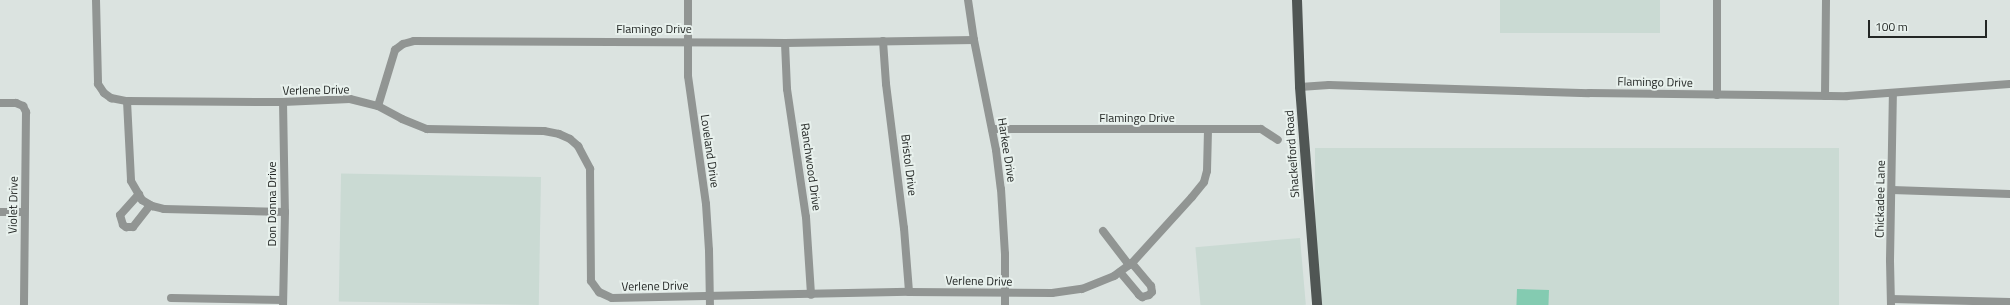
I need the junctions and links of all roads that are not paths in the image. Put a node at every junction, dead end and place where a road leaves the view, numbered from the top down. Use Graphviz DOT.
graph roads {
  1 [pos="96,0"];
  2 [pos="688,0"];
  3 [pos="968,0"];
  4 [pos="1297,0"];
  5 [pos="1716,0"];
  6 [pos="1826,0"];
  7 [pos="974,40"];
  8 [pos="687,41"];
  9 [pos="883,41"];
  10 [pos="785,43"];
  11 [pos="2010,84"];
  12 [pos="1300,87"];
  13 [pos="1893,93"];
  14 [pos="1717,95"];
  15 [pos="1825,96"];
  16 [pos="127,101"];
  17 [pos="283,102"];
  18 [pos="0,103"];
  19 [pos="378,106"];
  20 [pos="992,129"];
  21 [pos="1208,130"];
  22 [pos="1278,140"];
  23 [pos="1892,190"];
  24 [pos="138,194"];
  25 [pos="2010,194"];
  26 [pos="150,205"];
  27 [pos="0,212"];
  28 [pos="24,212"];
  29 [pos="285,212"];
  30 [pos="1104,231"];
  31 [pos="1130,264"];
  32 [pos="1120,272"];
  33 [pos="909,292"];
  34 [pos="1005,294"];
  35 [pos="810,295"];
  36 [pos="170,298"];
  37 [pos="710,301"];
  38 [pos="283,302"];
  39 [pos="1891,302"];
  40 [pos="2010,302"];
  41 [pos="24,305"];
  42 [pos="1005,305"];
  43 [pos="1317,305"];
  1 -- 16 [label="street, Verlene Drive"];
  2 -- 8 [label="street, Loveland Drive"];
  3 -- 7 [label="street, Harkee Drive"];
  4 -- 12 [label="main road, Shackelford Road"];
  5 -- 14 [label="street"];
  6 -- 15 [label="street"];
  7 -- 9 [label="street, Flamingo Drive"];
  7 -- 20 [label="street, Harkee Drive"];
  8 -- 10 [label="street, Flamingo Drive"];
  8 -- 19 [label="street, Flamingo Drive"];
  8 -- 37 [label="street, Loveland Drive"];
  9 -- 10 [label="street, Flamingo Drive"];
  9 -- 33 [label="street, Bristol Drive"];
  10 -- 35 [label="street, Ranchwood Drive"];
  11 -- 13 [label="street, Flamingo Drive"];
  12 -- 14 [label="street, Flamingo Drive"];
  12 -- 43 [label="main road, Shackelford Road"];
  13 -- 15 [label="street, Flamingo Drive"];
  13 -- 23 [label="street, Chickadee Lane"];
  14 -- 15 [label="street, Flamingo Drive"];
  16 -- 17 [label="street, Verlene Drive"];
  16 -- 24 [label="street"];
  17 -- 19 [label="street, Verlene Drive"];
  17 -- 29 [label="street, Don Donna Drive"];
  18 -- 28 [label="street, Violet Drive"];
  19 -- 37 [label="street, Verlene Drive"];
  20 -- 21 [label="street, Flamingo Drive"];
  20 -- 34 [label="street, Harkee Drive"];
  21 -- 22 [label="street, Flamingo Drive"];
  21 -- 31 [label="street, Verlene Drive"];
  23 -- 25 [label="street"];
  23 -- 39 [label="street, Chickadee Lane"];
  24 -- 26 [label="street"];
  24 -- 26 [label="street"];
  26 -- 29 [label="street"];
  27 -- 28 [label="street"];
  28 -- 41 [label="street, Violet Drive"];
  29 -- 38 [label="street, Don Donna Drive"];
  30 -- 31 [label="street"];
  31 -- 32 [label="street, Verlene Drive"];
  31 -- 32 [label="street"];
  32 -- 34 [label="street, Verlene Drive"];
  33 -- 34 [label="street, Verlene Drive"];
  33 -- 35 [label="street, Verlene Drive"];
  34 -- 42 [label="street, Harkee Drive"];
  35 -- 37 [label="street, Verlene Drive"];
  36 -- 38 [label="street"];
  39 -- 40 [label="street"];
}
